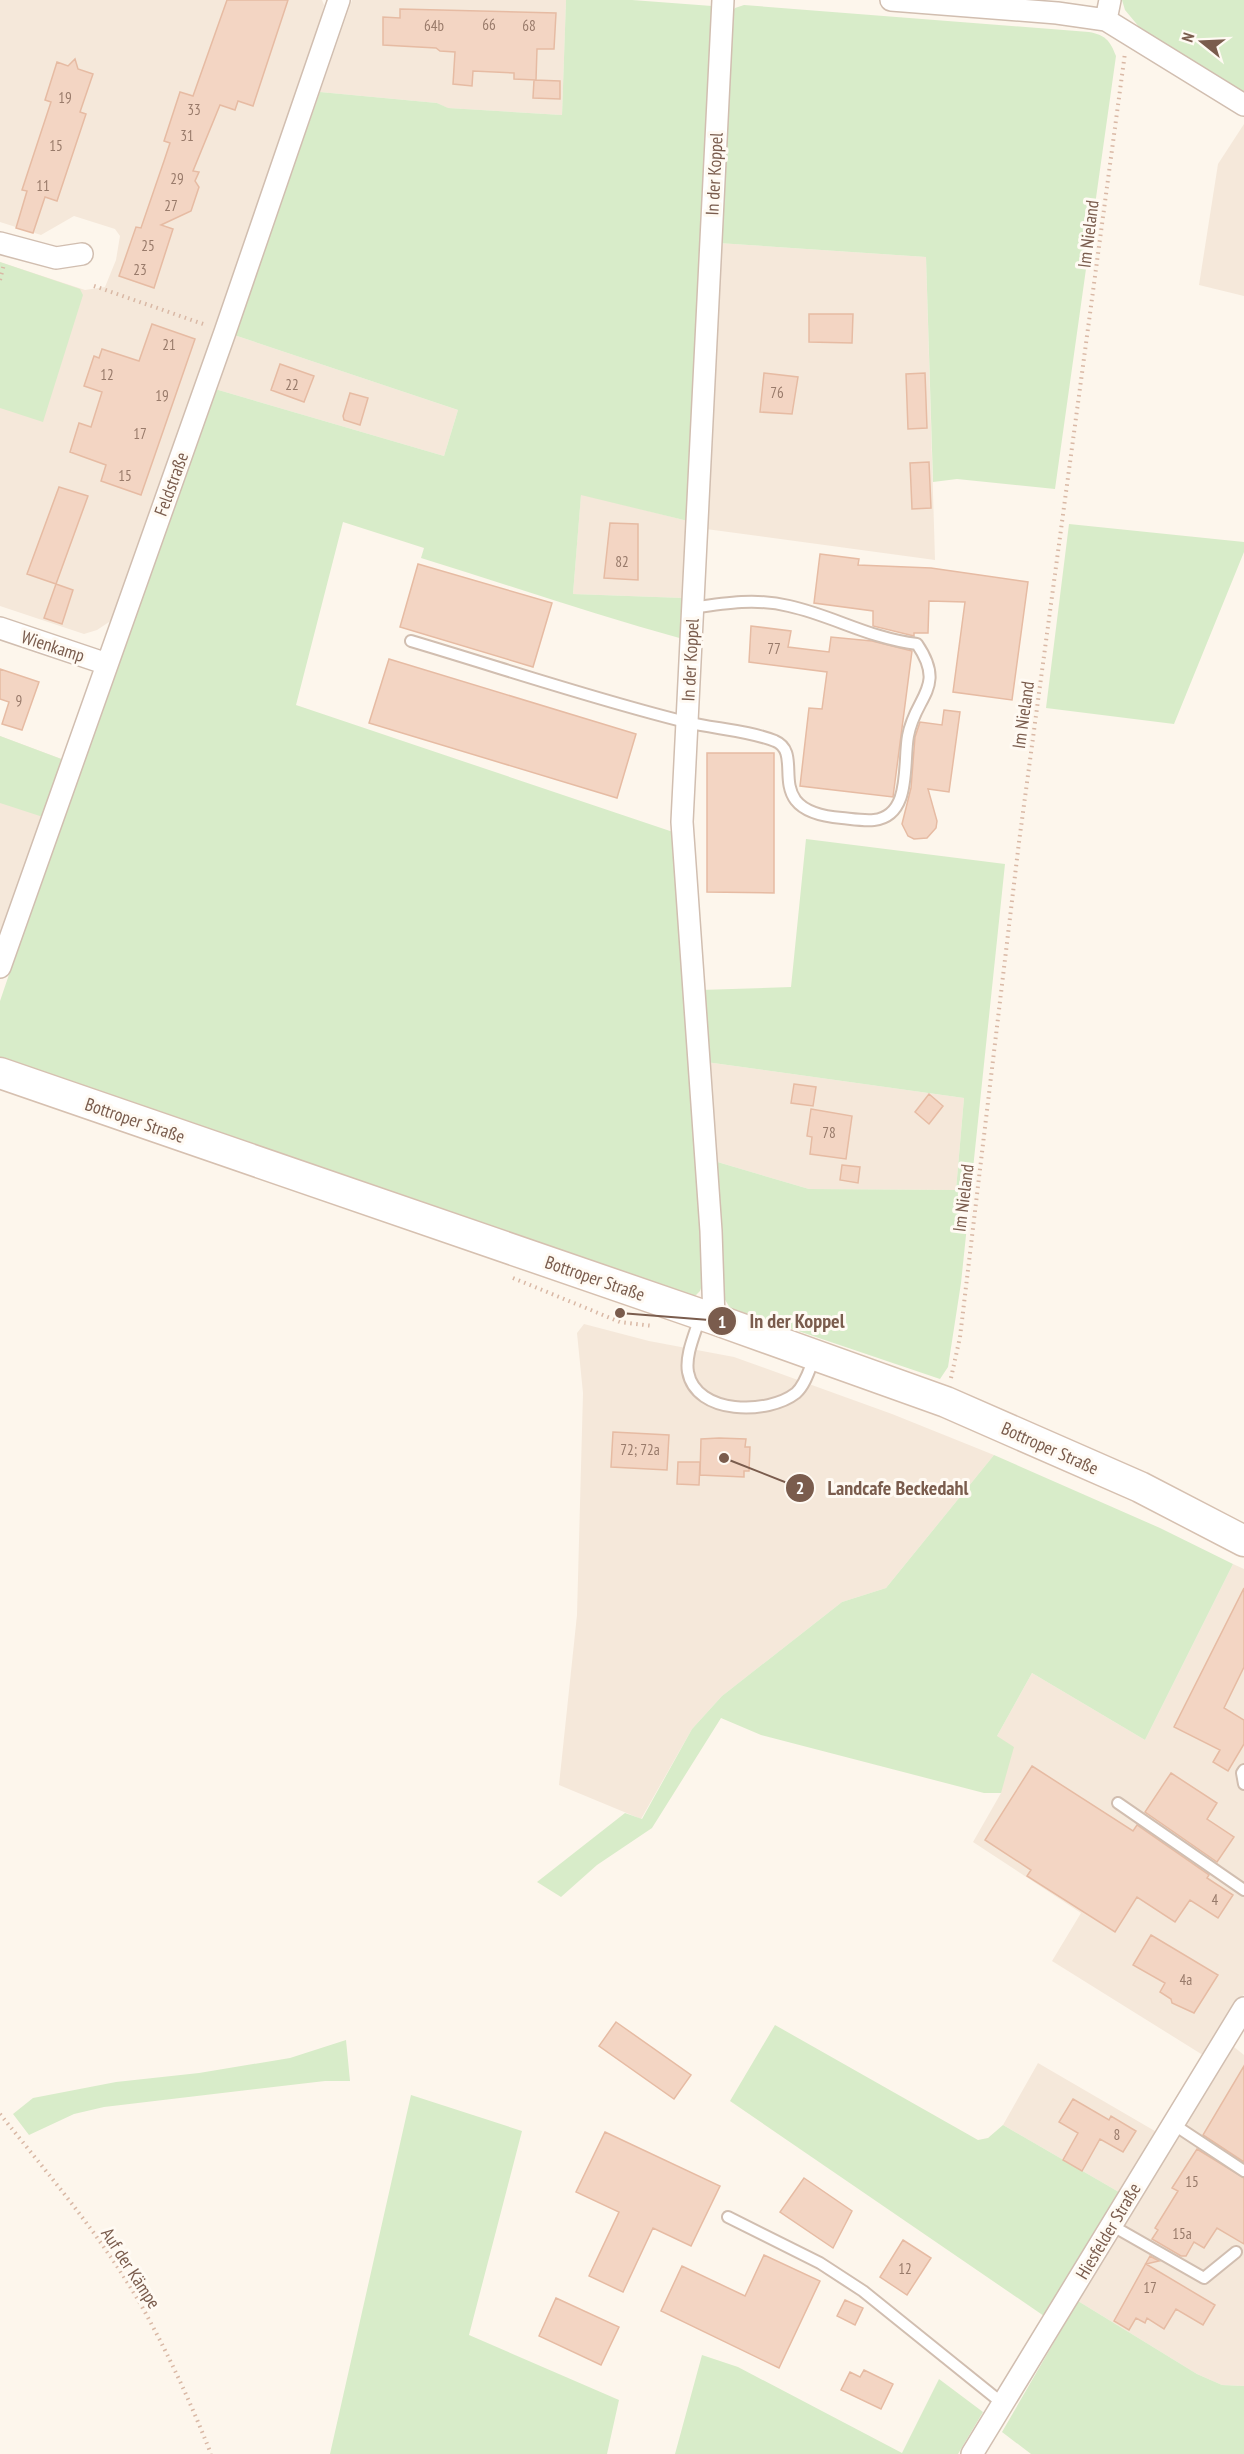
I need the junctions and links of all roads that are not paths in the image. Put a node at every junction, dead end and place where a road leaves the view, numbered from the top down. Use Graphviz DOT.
graph roads {
  1 [pos="339,0"];
  2 [pos="723,0"];
  3 [pos="891,0"];
  4 [pos="1108,10"];
  5 [pos="1244,105"];
  6 [pos="0,243"];
  7 [pos="82,254"];
  8 [pos="692,608"];
  9 [pos="0,628"];
  10 [pos="411,641"];
  11 [pos="107,664"];
  12 [pos="687,722"];
  13 [pos="0,968"];
  14 [pos="0,1073"];
  15 [pos="707,1316"];
  16 [pos="815,1355"];
  17 [pos="1244,1541"];
  18 [pos="1244,1770"];
  19 [pos="1244,1784"];
  20 [pos="1118,1803"];
  21 [pos="1244,1890"];
  22 [pos="1244,2007"];
  23 [pos="1173,2124"];
  24 [pos="1244,2171"];
  25 [pos="728,2217"];
  26 [pos="1111,2225"];
  27 [pos="1236,2252"];
  28 [pos="1002,2403"];
  29 [pos="972,2454"];
  1 -- 11 [label="street, Feldstraße"];
  2 -- 8 [label="street, In der Koppel"];
  3 -- 4 [label="street"];
  4 -- 5 [label="street"];
  6 -- 7 [label="street"];
  8 -- 12 [label="street, In der Koppel"];
  8 -- 12 [label="lane"];
  9 -- 11 [label="street, Wienkamp"];
  10 -- 12 [label="lane"];
  11 -- 13 [label="street, Feldstraße"];
  12 -- 15 [label="street, In der Koppel"];
  14 -- 15 [label="main road, Bottroper Straße"];
  15 -- 16 [label="main road, Bottroper Straße"];
  15 -- 16 [label="lane"];
  16 -- 17 [label="main road, Bottroper Straße"];
  18 -- 19 [label="lane"];
  20 -- 21 [label="lane"];
  22 -- 23 [label="street, Hiesfelder Straße"];
  23 -- 24 [label="lane"];
  23 -- 26 [label="street, Hiesfelder Straße"];
  25 -- 28 [label="lane"];
  26 -- 27 [label="lane"];
  26 -- 28 [label="street, Hiesfelder Straße"];
  28 -- 29 [label="street, Hiesfelder Straße"];
}
